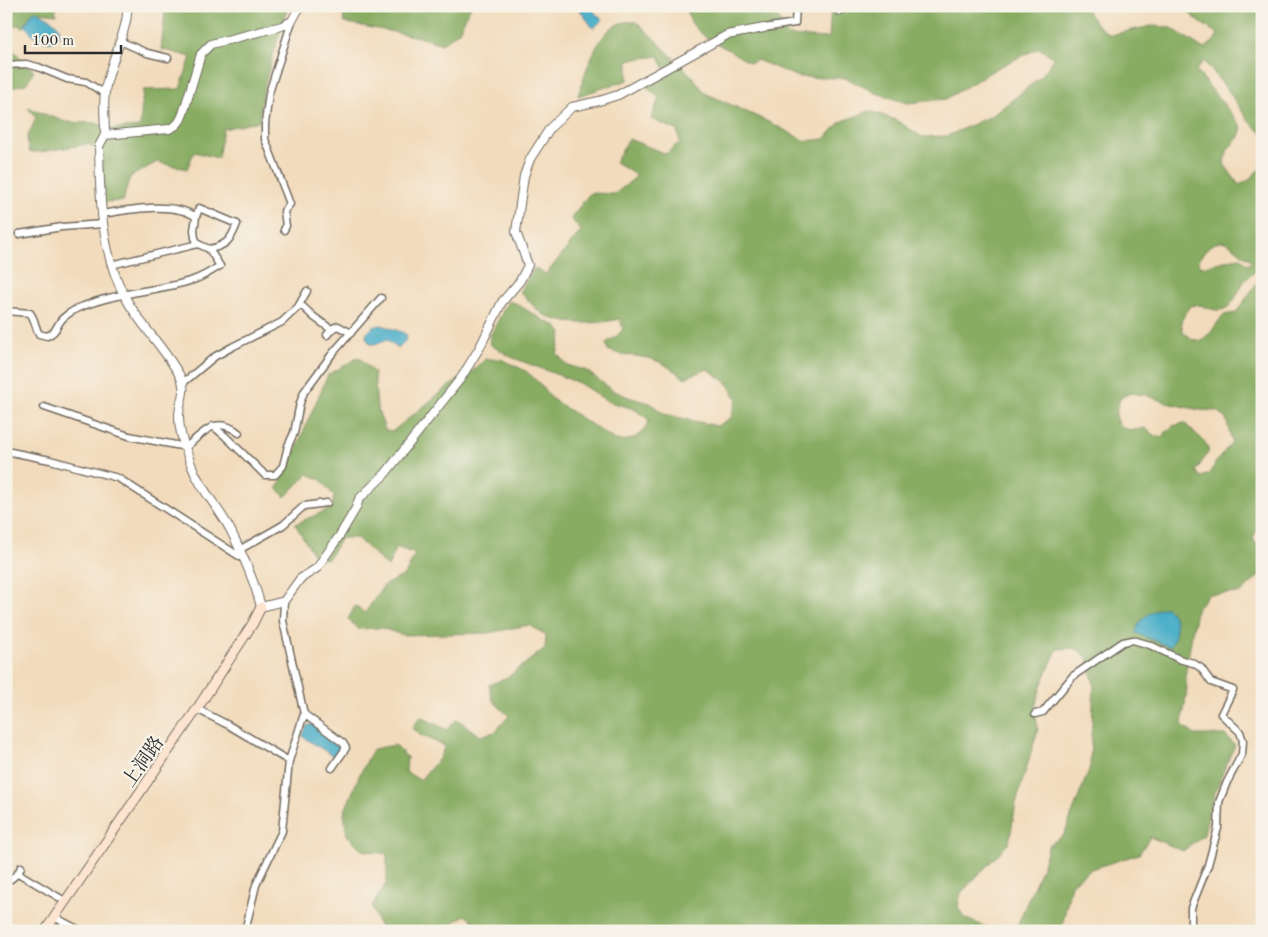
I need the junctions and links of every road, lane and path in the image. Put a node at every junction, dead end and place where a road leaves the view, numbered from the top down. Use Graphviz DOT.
graph roads {
  1 [pos="127,6"];
  2 [pos="300,6"];
  3 [pos="796,6"];
  4 [pos="845,6"];
  5 [pos="840,12"];
  6 [pos="292,21"];
  7 [pos="764,28"];
  8 [pos="120,41"];
  9 [pos="168,58"];
  10 [pos="6,65"];
  11 [pos="104,92"];
  12 [pos="105,135"];
  13 [pos="102,214"];
  14 [pos="196,217"];
  15 [pos="103,224"];
  16 [pos="284,230"];
  17 [pos="19,234"];
  18 [pos="198,244"];
  19 [pos="209,249"];
  20 [pos="111,265"];
  21 [pos="307,291"];
  22 [pos="124,294"];
  23 [pos="381,298"];
  24 [pos="300,304"];
  25 [pos="6,311"];
  26 [pos="351,333"];
  27 [pos="183,383"];
  28 [pos="44,407"];
  29 [pos="213,426"];
  30 [pos="239,433"];
  31 [pos="186,447"];
  32 [pos="6,452"];
  33 [pos="327,503"];
  34 [pos="239,550"];
  35 [pos="242,558"];
  36 [pos="284,600"];
  37 [pos="261,607"];
  38 [pos="197,709"];
  39 [pos="304,714"];
  40 [pos="1035,714"];
  41 [pos="289,761"];
  42 [pos="332,768"];
  43 [pos="6,876"];
  44 [pos="65,901"];
  45 [pos="54,917"];
  46 [pos="45,931"];
  47 [pos="81,931"];
  48 [pos="245,931"];
  49 [pos="1191,931"];
  1 -- 8 [label="street"];
  2 -- 6 [label="street"];
  3 -- 7 [label="street"];
  4 -- 5 [label="street"];
  6 -- 12 [label="street"];
  6 -- 16 [label="street"];
  7 -- 36 [label="street"];
  8 -- 9 [label="street"];
  8 -- 11 [label="street"];
  10 -- 11 [label="street"];
  11 -- 12 [label="street"];
  12 -- 13 [label="street"];
  13 -- 14 [label="street"];
  13 -- 15 [label="street"];
  14 -- 18 [label="street"];
  14 -- 19 [label="street"];
  15 -- 17 [label="street"];
  15 -- 20 [label="street"];
  18 -- 19 [label="street"];
  18 -- 20 [label="street"];
  19 -- 22 [label="street"];
  20 -- 22 [label="street"];
  21 -- 24 [label="street"];
  22 -- 25 [label="street"];
  22 -- 27 [label="street"];
  23 -- 26 [label="street"];
  24 -- 26 [label="street"];
  24 -- 27 [label="street"];
  26 -- 29 [label="street"];
  27 -- 31 [label="street"];
  28 -- 31 [label="street"];
  29 -- 30 [label="street"];
  29 -- 31 [label="street"];
  31 -- 34 [label="street"];
  32 -- 35 [label="street"];
  33 -- 34 [label="street"];
  34 -- 35 [label="street"];
  35 -- 37 [label="street"];
  36 -- 37 [label="street"];
  36 -- 39 [label="street"];
  37 -- 38 [label="main road, 上洞路"];
  38 -- 41 [label="street"];
  38 -- 44 [label="main road, 上洞路"];
  39 -- 41 [label="street"];
  39 -- 42 [label="street"];
  40 -- 49 [label="street"];
  41 -- 48 [label="street"];
  43 -- 44 [label="street"];
  44 -- 45 [label="main road, 上洞路"];
  45 -- 46 [label="main road, 上洞路"];
  45 -- 47 [label="street"];
}
